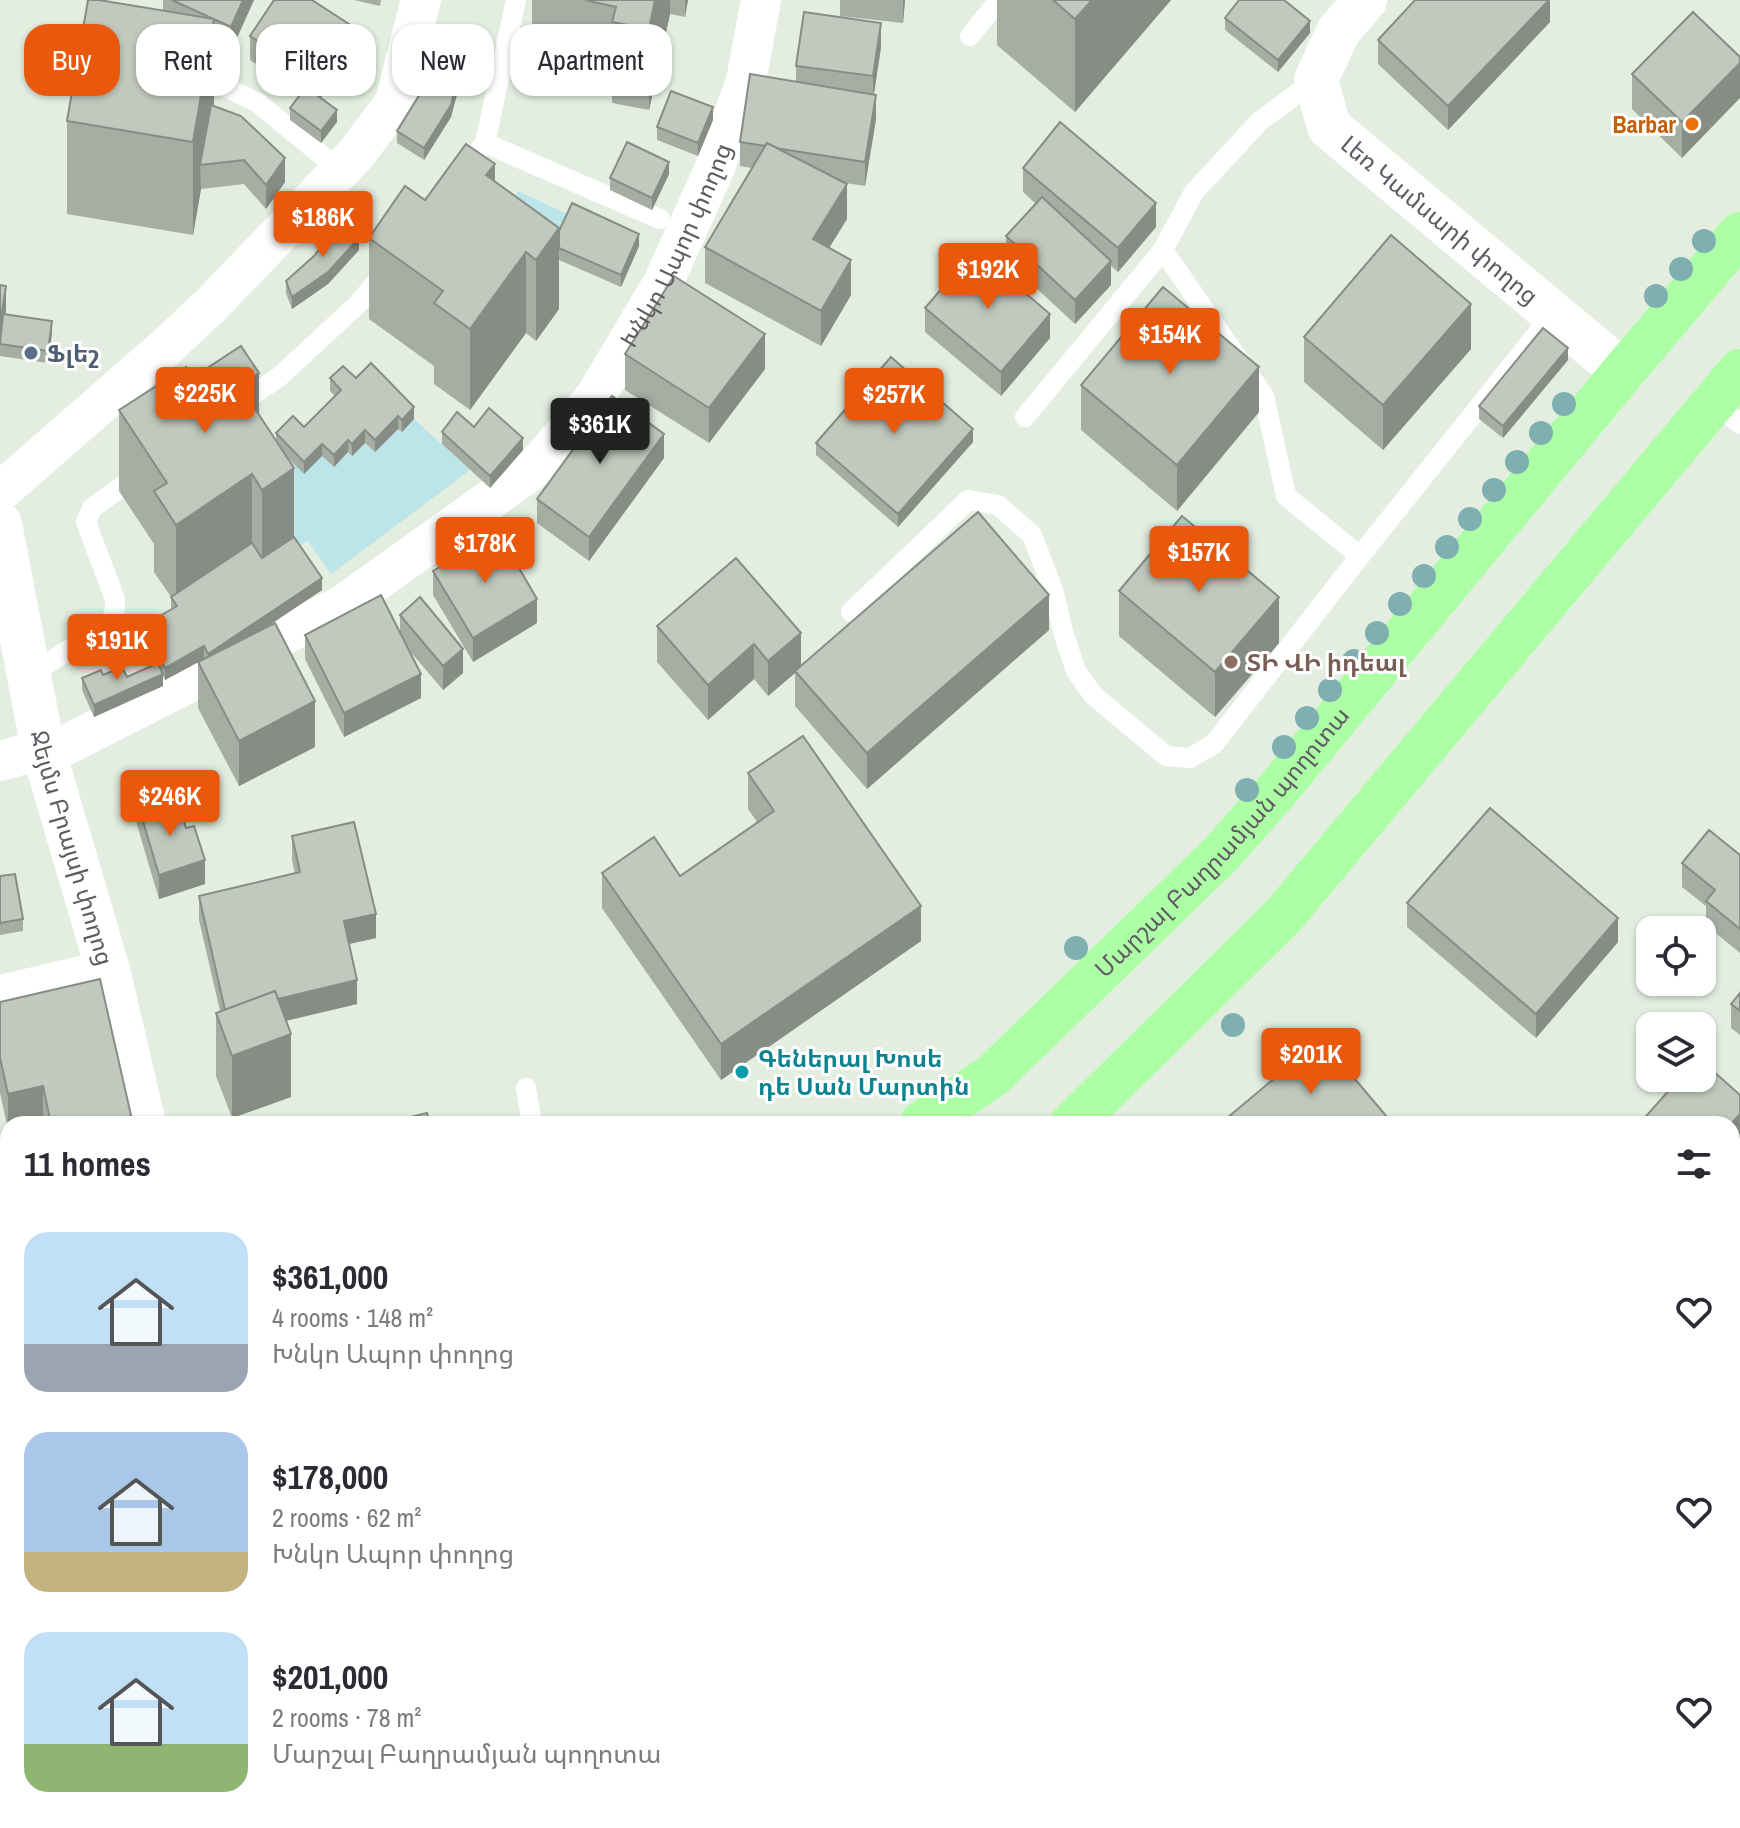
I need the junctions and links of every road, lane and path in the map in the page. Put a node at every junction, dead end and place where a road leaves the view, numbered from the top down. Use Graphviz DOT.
graph roads {
  1 [pos="421,0"];
  2 [pos="516,0"];
  3 [pos="761,0"];
  4 [pos="999,0"];
  5 [pos="1365,0"];
  6 [pos="970,36"];
  7 [pos="1316,80"];
  8 [pos="240,94"];
  9 [pos="485,143"];
  10 [pos="341,171"];
  11 [pos="446,192"];
  12 [pos="660,219"];
  13 [pos="1740,234"];
  14 [pos="1163,250"];
  15 [pos="398,254"];
  16 [pos="1553,314"];
  17 [pos="1623,372"];
  18 [pos="1731,399"];
  19 [pos="224,415"];
  20 [pos="1025,417"];
  21 [pos="152,466"];
  22 [pos="0,492"];
  23 [pos="0,524"];
  24 [pos="1360,556"];
  25 [pos="851,612"];
  26 [pos="28,676"];
  27 [pos="43,749"];
  28 [pos="0,761"];
  29 [pos="108,970"];
  30 [pos="0,995"];
  31 [pos="526,1088"];
  32 [pos="142,1116"];
  33 [pos="531,1116"];
  34 [pos="933,1116"];
  35 [pos="1080,1116"];
  1 -- 10 [label="street"];
  2 -- 9 [label="lane"];
  3 -- 27 [label="street, Խնկո Ապոր փողոց"];
  4 -- 6 [label="lane"];
  5 -- 7 [label="street"];
  7 -- 14 [label="lane"];
  7 -- 16 [label="street, Լեռ Կամսարի փողոց"];
  8 -- 10 [label="lane"];
  9 -- 11 [label="lane"];
  9 -- 12 [label="lane"];
  10 -- 22 [label="street"];
  13 -- 17 [label="main road, Մարշալ Բաղրամյան պողոտա"];
  14 -- 20 [label="lane"];
  14 -- 24 [label="lane"];
  15 -- 19 [label="lane"];
  16 -- 17 [label="street, Լեռ Կամսարի փողոց"];
  16 -- 24 [label="lane"];
  17 -- 34 [label="main road, Մարշալ Բաղրամյան պողոտա"];
  18 -- 35 [label="main road"];
  21 -- 26 [label="lane"];
  23 -- 26 [label="street, Ջեյմս Բրայսի փողոց"];
  24 -- 25 [label="lane"];
  26 -- 27 [label="street, Ջեյմս Բրայսի փողոց"];
  27 -- 28 [label="street, Խնկո Ապոր փողոց"];
  27 -- 29 [label="street, Ջեյմս Բրայսի փողոց"];
  29 -- 30 [label="street"];
  29 -- 32 [label="street, Ջեյմս Բրայսի փողոց"];
  31 -- 33 [label="lane"];
}
